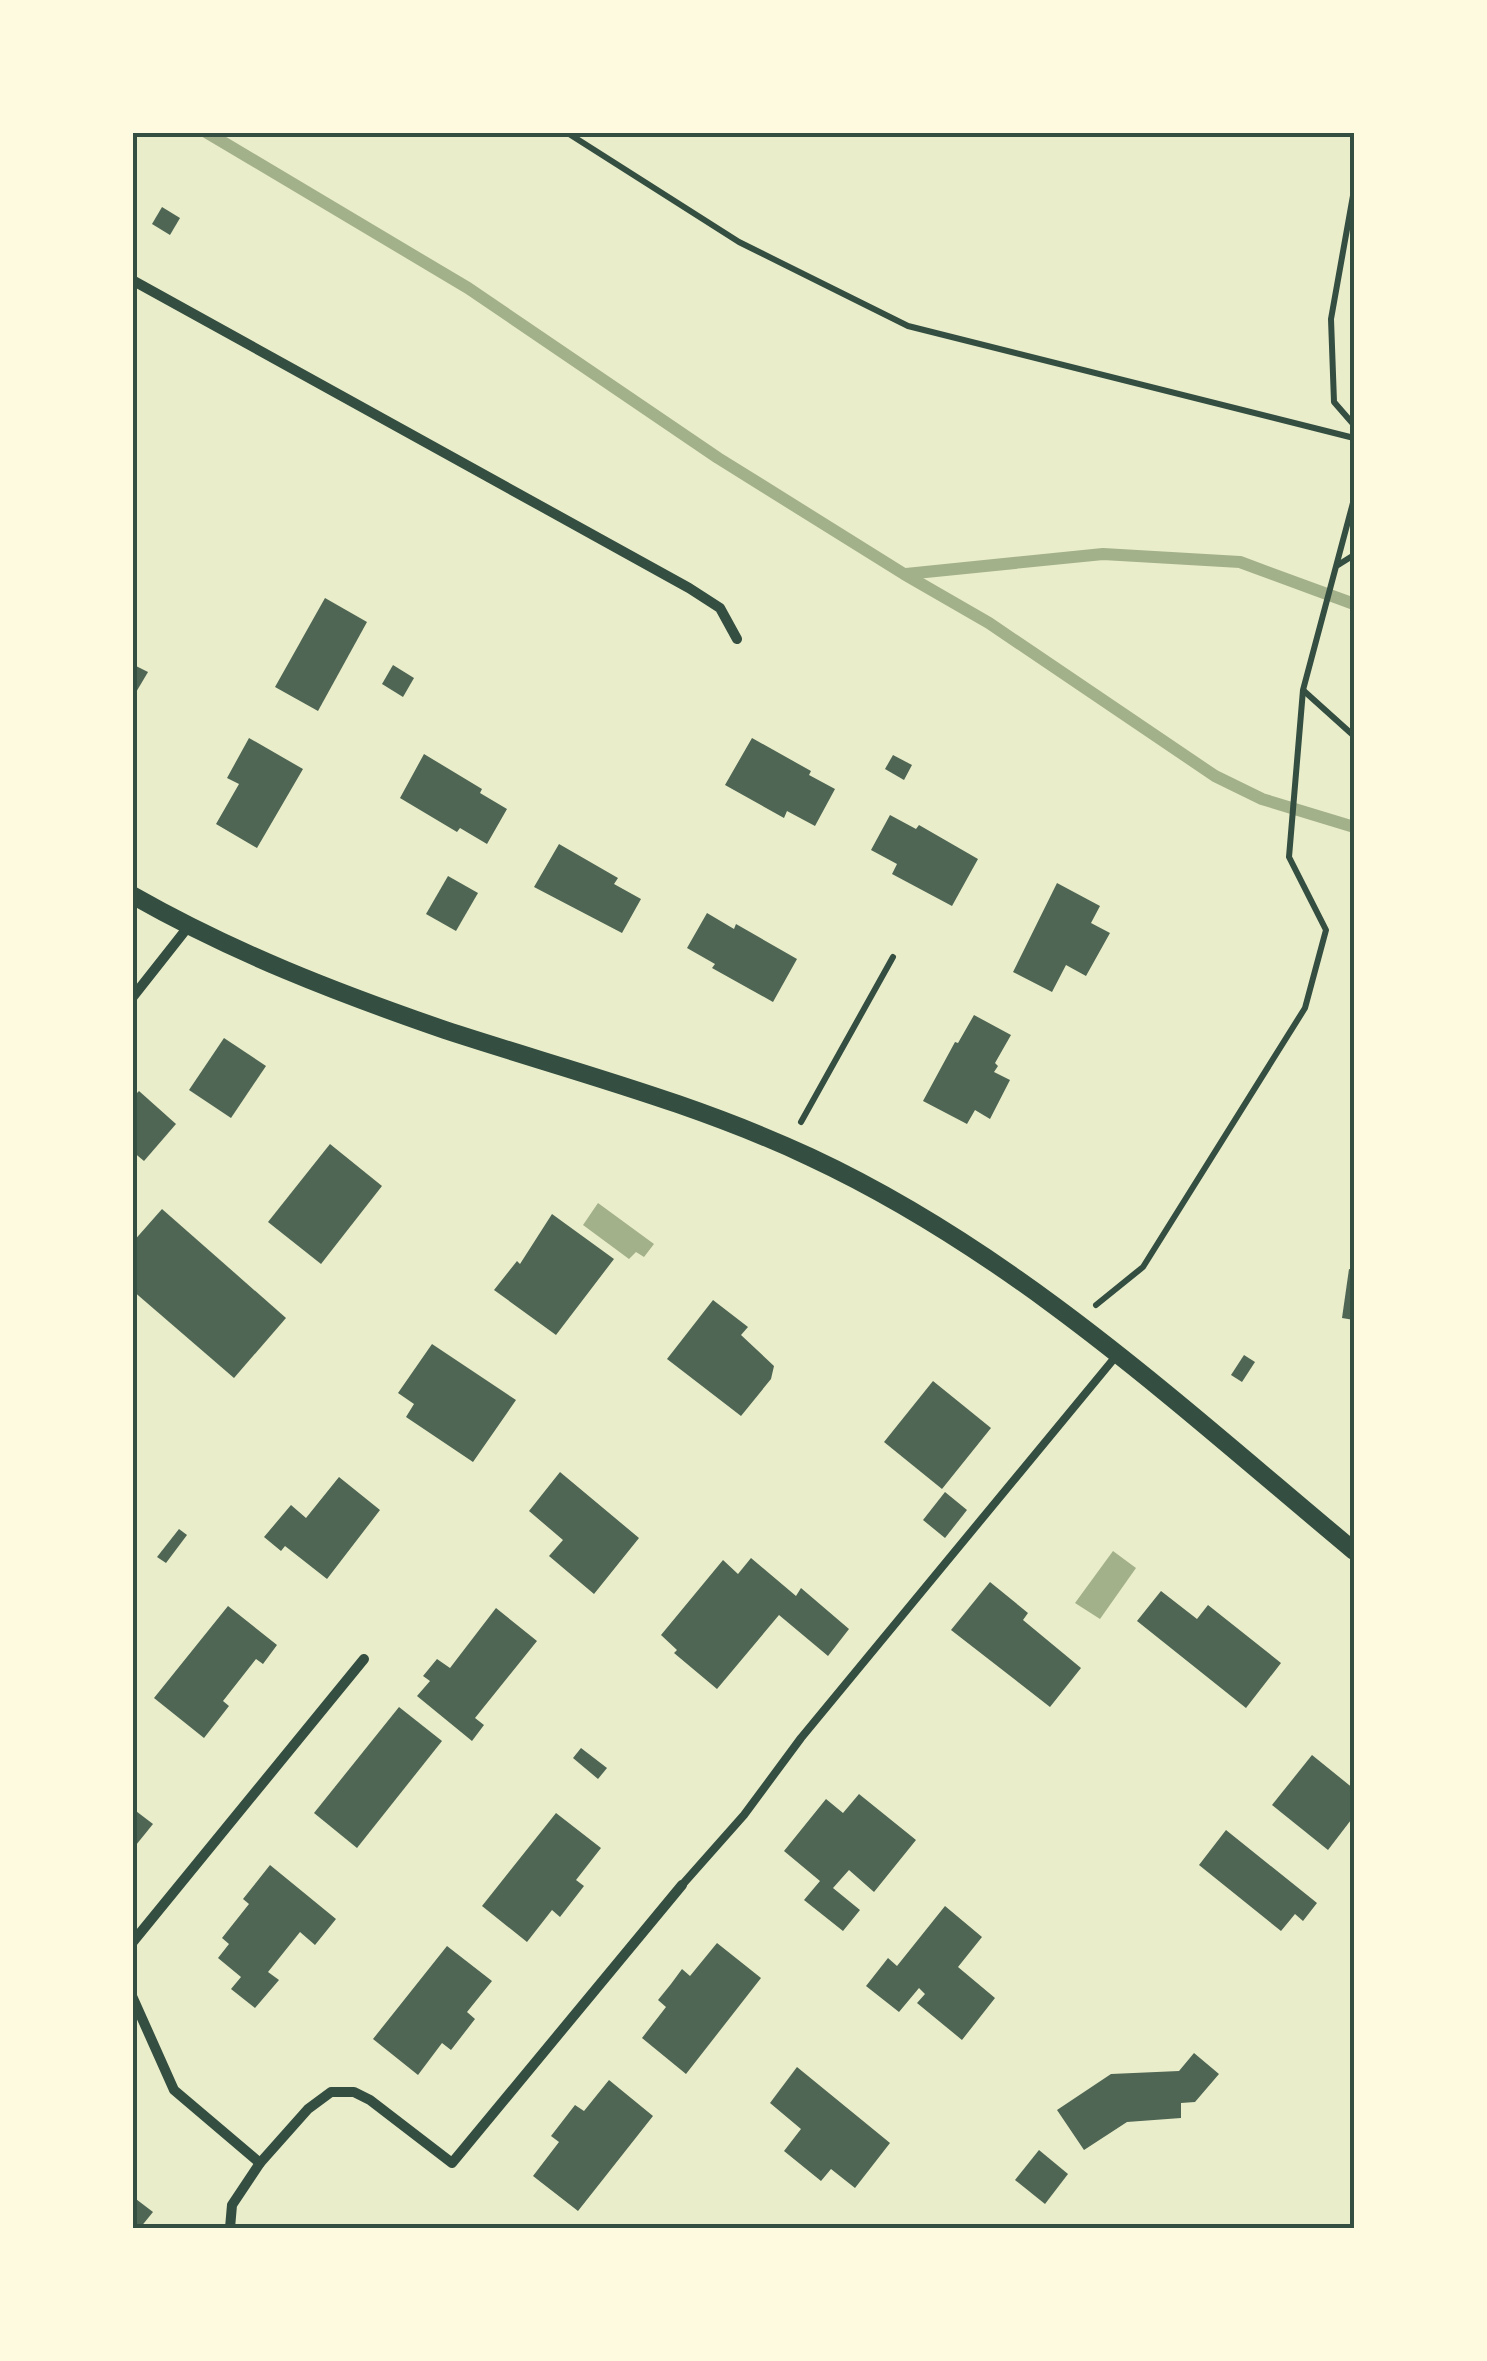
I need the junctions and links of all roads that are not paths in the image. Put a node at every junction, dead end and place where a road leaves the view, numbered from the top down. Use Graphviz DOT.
graph roads {
  1 [pos="132,280"];
  2 [pos="737,640"];
  3 [pos="132,895"];
  4 [pos="188,927"];
  5 [pos="132,998"];
  6 [pos="1119,1352"];
  7 [pos="1354,1550"];
  8 [pos="364,1658"];
  9 [pos="682,1886"];
  10 [pos="132,1943"];
  11 [pos="132,1996"];
  12 [pos="260,2163"];
  13 [pos="230,2228"];
  1 -- 2 [label="street"];
  3 -- 4 [label="street"];
  4 -- 5 [label="street"];
  4 -- 6 [label="street"];
  6 -- 7 [label="street"];
  6 -- 9 [label="lane"];
  8 -- 10 [label="street"];
  9 -- 12 [label="street"];
  11 -- 12 [label="street"];
  12 -- 13 [label="street"];
}
